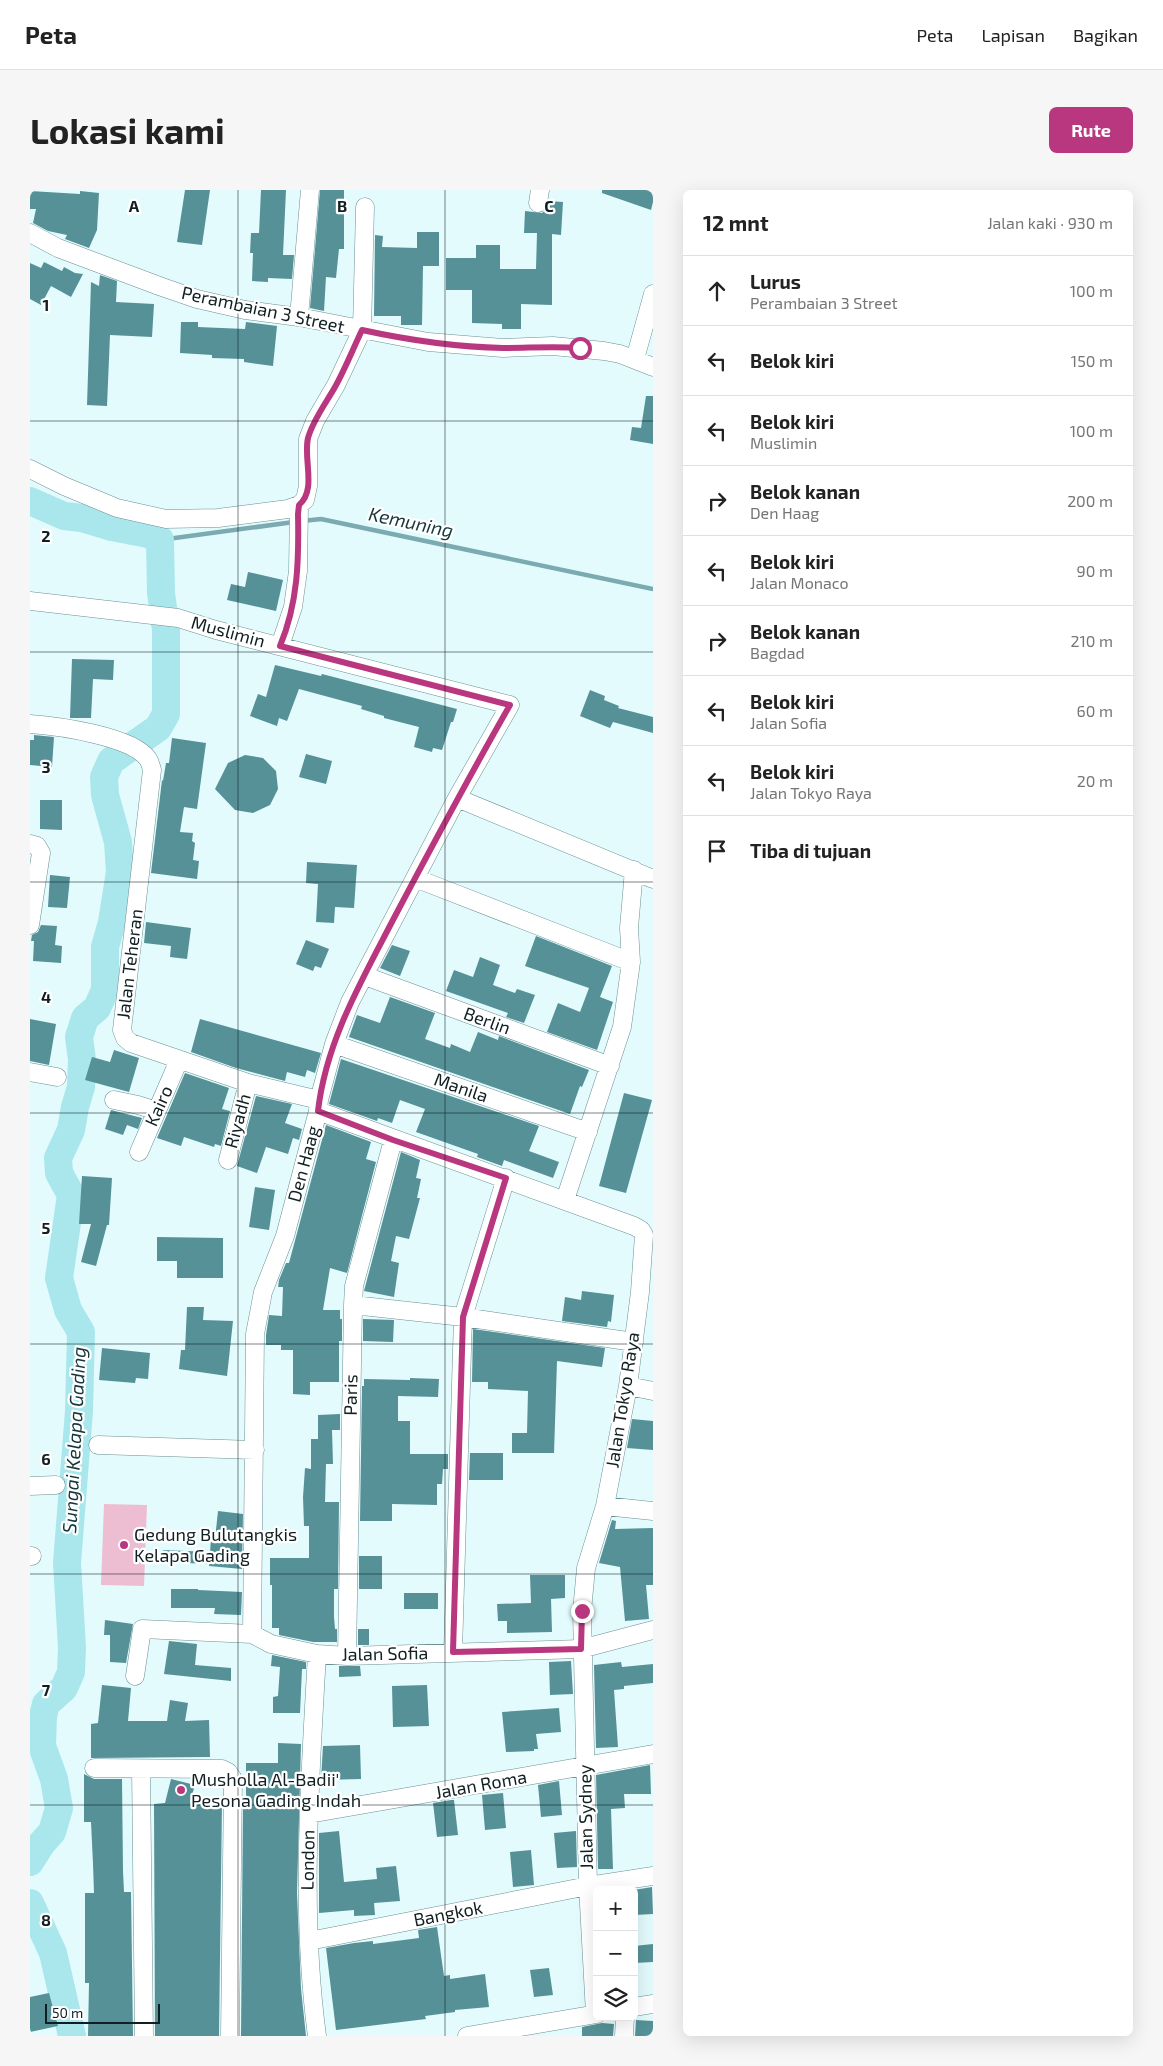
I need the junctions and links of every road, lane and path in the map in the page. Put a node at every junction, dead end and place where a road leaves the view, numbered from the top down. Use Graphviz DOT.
graph roads {
  1 [pos="310,190"];
  2 [pos="365,207"];
  3 [pos="30,233"];
  4 [pos="653,294"];
  5 [pos="299,317"];
  6 [pos="362,330"];
  7 [pos="635,360"];
  8 [pos="653,367"];
  9 [pos="30,469"];
  10 [pos="298,510"];
  11 [pos="30,601"];
  12 [pos="280,646"];
  13 [pos="510,705"];
  14 [pos="30,724"];
  15 [pos="457,798"];
  16 [pos="30,844"];
  17 [pos="634,870"];
  18 [pos="415,878"];
  19 [pos="653,879"];
  20 [pos="30,925"];
  21 [pos="631,962"];
  22 [pos="365,976"];
  23 [pos="334,1044"];
  24 [pos="179,1060"];
  25 [pos="610,1066"];
  26 [pos="30,1072"];
  27 [pos="58,1077"];
  28 [pos="248,1083"];
  29 [pos="114,1100"];
  30 [pos="318,1105"];
  31 [pos="157,1111"];
  32 [pos="588,1132"];
  33 [pos="393,1140"];
  34 [pos="139,1152"];
  35 [pos="228,1160"];
  36 [pos="506,1178"];
  37 [pos="565,1200"];
  38 [pos="647,1293"];
  39 [pos="353,1305"];
  40 [pos="463,1317"];
  41 [pos="634,1342"];
  42 [pos="628,1386"];
  43 [pos="653,1391"];
  44 [pos="98,1445"];
  45 [pos="255,1450"];
  46 [pos="56,1485"];
  47 [pos="30,1486"];
  48 [pos="605,1506"];
  49 [pos="653,1511"];
  50 [pos="653,1630"];
  51 [pos="252,1634"];
  52 [pos="581,1649"];
  53 [pos="453,1652"];
  54 [pos="317,1654"];
  55 [pos="347,1656"];
  56 [pos="135,1676"];
  57 [pos="653,1754"];
  58 [pos="585,1765"];
  59 [pos="94,1768"];
  60 [pos="141,1769"];
  61 [pos="309,1814"];
  62 [pos="653,1876"];
  63 [pos="588,1886"];
  64 [pos="309,1941"];
  65 [pos="594,1976"];
  66 [pos="653,2004"];
  67 [pos="638,2006"];
  68 [pos="593,2015"];
  69 [pos="625,2021"];
  70 [pos="529,2030"];
  71 [pos="144,2036"];
  72 [pos="230,2036"];
  73 [pos="317,2036"];
  74 [pos="467,2036"];
  75 [pos="624,2036"];
  1 -- 5 [label="street"];
  2 -- 6 [label="street"];
  3 -- 5 [label="street, Perambaian 3 Street"];
  4 -- 7 [label="street"];
  5 -- 6 [label="street, Perambaian 3 Street"];
  6 -- 7 [label="street, Perambaian 3 Street"];
  6 -- 10 [label="street"];
  7 -- 8 [label="street, Perambaian 3 Street"];
  9 -- 10 [label="street"];
  10 -- 12 [label="street"];
  11 -- 12 [label="street, Muslimin"];
  12 -- 13 [label="street, Muslimin"];
  13 -- 15 [label="street, Den Haag"];
  14 -- 24 [label="street, Jalan Teheran"];
  15 -- 17 [label="street"];
  15 -- 18 [label="street, Den Haag"];
  16 -- 20 [label="street"];
  17 -- 19 [label="street"];
  17 -- 21 [label="street"];
  18 -- 21 [label="street"];
  18 -- 22 [label="street, Den Haag"];
  21 -- 25 [label="street"];
  22 -- 23 [label="street, Den Haag"];
  22 -- 25 [label="street, Berlin"];
  23 -- 30 [label="street, Den Haag"];
  23 -- 32 [label="street, Manila"];
  24 -- 28 [label="street, Jalan Teheran"];
  24 -- 31 [label="street, Kairo"];
  25 -- 32 [label="street"];
  26 -- 27 [label="street"];
  28 -- 30 [label="street, Jalan Teheran"];
  28 -- 35 [label="street, Riyadh"];
  29 -- 31 [label="street"];
  30 -- 33 [label="street, Jalan Teheran"];
  30 -- 45 [label="street, Den Haag"];
  31 -- 34 [label="street, Kairo"];
  32 -- 37 [label="street"];
  33 -- 36 [label="street, Jalan Teheran"];
  33 -- 39 [label="street, Paris"];
  36 -- 37 [label="street, Jalan Teheran"];
  36 -- 40 [label="street"];
  37 -- 38 [label="street, Jalan Tokyo Raya"];
  38 -- 41 [label="street, Jalan Tokyo Raya"];
  39 -- 40 [label="street"];
  39 -- 55 [label="street, Paris"];
  40 -- 41 [label="street"];
  40 -- 53 [label="street"];
  41 -- 42 [label="street, Jalan Tokyo Raya"];
  42 -- 43 [label="street"];
  42 -- 48 [label="street, Jalan Tokyo Raya"];
  44 -- 45 [label="street"];
  45 -- 51 [label="street, Den Haag"];
  46 -- 47 [label="street"];
  48 -- 49 [label="street"];
  48 -- 52 [label="street, Jalan Tokyo Raya"];
  50 -- 52 [label="street, Jalan Sofia"];
  51 -- 54 [label="street, Jalan Sofia"];
  51 -- 56 [label="street"];
  52 -- 53 [label="street, Jalan Sofia"];
  52 -- 58 [label="street, Jalan Sydney"];
  53 -- 55 [label="street, Jalan Sofia"];
  54 -- 55 [label="street, Jalan Sofia"];
  54 -- 61 [label="street, London"];
  57 -- 58 [label="street, Jalan Roma"];
  58 -- 61 [label="street, Jalan Roma"];
  58 -- 63 [label="street, Jalan Sydney"];
  59 -- 60 [label="street"];
  60 -- 71 [label="street"];
  60 -- 72 [label="street"];
  61 -- 64 [label="street, London"];
  62 -- 63 [label="street, Bangkok"];
  63 -- 64 [label="street, Bangkok"];
  63 -- 65 [label="street, Jalan Sydney"];
  64 -- 73 [label="street, London"];
  66 -- 67 [label="street"];
  68 -- 70 [label="street"];
  69 -- 75 [label="street"];
  70 -- 74 [label="street"];
}
